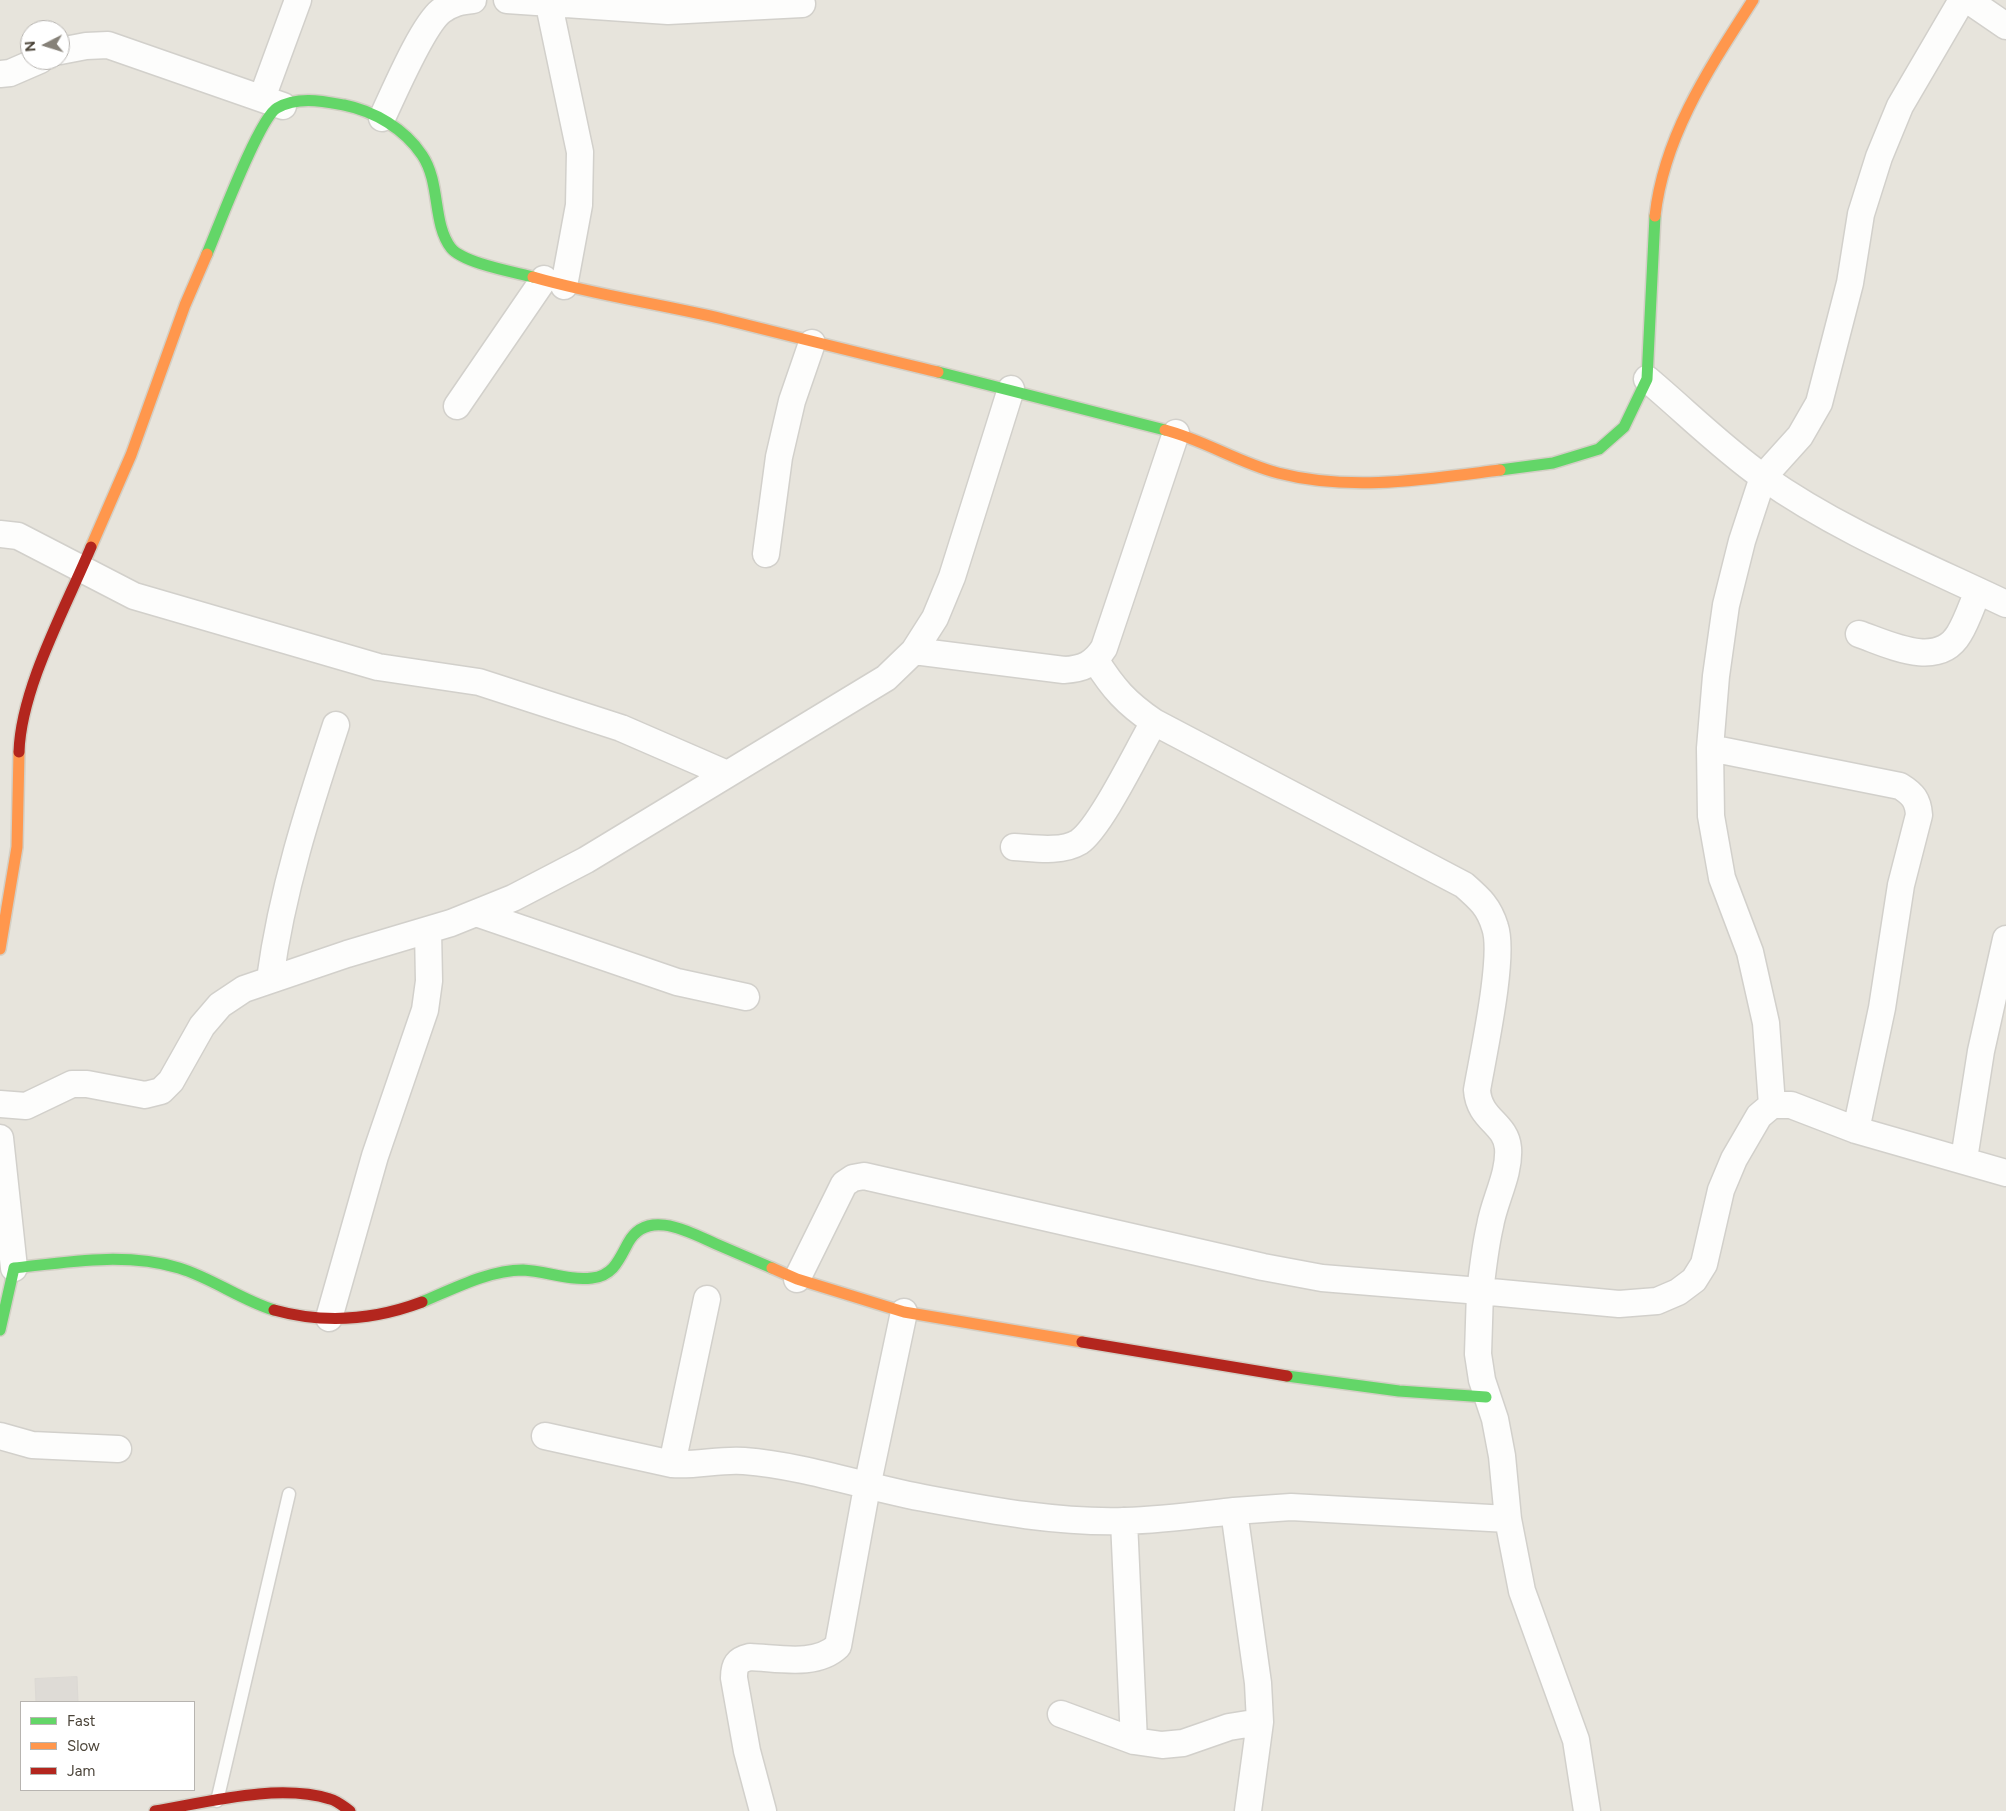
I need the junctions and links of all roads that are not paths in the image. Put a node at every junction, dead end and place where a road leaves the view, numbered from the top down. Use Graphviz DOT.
graph roads {
  1 [pos="298,0"];
  2 [pos="474,0"];
  3 [pos="507,0"];
  4 [pos="1753,0"];
  5 [pos="1962,0"];
  6 [pos="1968,0"];
  7 [pos="548,1"];
  8 [pos="802,4"];
  9 [pos="2006,26"];
  10 [pos="70,48"];
  11 [pos="20,69"];
  12 [pos="0,74"];
  13 [pos="272,102"];
  14 [pos="382,118"];
  15 [pos="554,282"];
  16 [pos="812,342"];
  17 [pos="1647,379"];
  18 [pos="1011,389"];
  19 [pos="457,406"];
  20 [pos="1176,433"];
  21 [pos="1763,476"];
  22 [pos="0,534"];
  23 [pos="766,554"];
  24 [pos="81,568"];
  25 [pos="1978,591"];
  26 [pos="2006,604"];
  27 [pos="1859,634"];
  28 [pos="914,651"];
  29 [pos="1096,661"];
  30 [pos="1154,722"];
  31 [pos="336,725"];
  32 [pos="1710,748"];
  33 [pos="727,774"];
  34 [pos="1014,847"];
  35 [pos="476,913"];
  36 [pos="428,930"];
  37 [pos="2006,939"];
  38 [pos="0,949"];
  39 [pos="270,979"];
  40 [pos="746,998"];
  41 [pos="0,1104"];
  42 [pos="1772,1105"];
  43 [pos="1856,1130"];
  44 [pos="1,1153"];
  45 [pos="1964,1159"];
  46 [pos="2006,1173"];
  47 [pos="14,1268"];
  48 [pos="797,1279"];
  49 [pos="1480,1290"];
  50 [pos="707,1299"];
  51 [pos="904,1312"];
  52 [pos="329,1318"];
  53 [pos="0,1330"];
  54 [pos="1486,1397"];
  55 [pos="0,1436"];
  56 [pos="545,1436"];
  57 [pos="118,1449"];
  58 [pos="672,1464"];
  59 [pos="867,1487"];
  60 [pos="289,1494"];
  61 [pos="1234,1510"];
  62 [pos="1508,1519"];
  63 [pos="1124,1521"];
  64 [pos="1061,1714"];
  65 [pos="1260,1722"];
  66 [pos="1134,1741"];
  67 [pos="217,1801"];
  68 [pos="155,1811"];
  69 [pos="350,1811"];
  70 [pos="763,1811"];
  71 [pos="1248,1811"];
  72 [pos="1587,1811"];
  1 -- 13 [label="street"];
  2 -- 14 [label="street"];
  3 -- 7 [label="street"];
  4 -- 17 [label="street"];
  5 -- 21 [label="street"];
  6 -- 9 [label="street"];
  7 -- 8 [label="street"];
  7 -- 15 [label="street"];
  10 -- 13 [label="street"];
  11 -- 12 [label="street"];
  13 -- 14 [label="street"];
  13 -- 24 [label="street"];
  14 -- 15 [label="street"];
  15 -- 16 [label="street"];
  15 -- 19 [label="street"];
  16 -- 18 [label="street"];
  16 -- 23 [label="street"];
  17 -- 20 [label="street"];
  17 -- 21 [label="street"];
  18 -- 20 [label="street"];
  18 -- 28 [label="street"];
  20 -- 29 [label="street"];
  21 -- 25 [label="street"];
  21 -- 32 [label="street"];
  22 -- 24 [label="street"];
  24 -- 33 [label="street"];
  24 -- 38 [label="street"];
  25 -- 26 [label="street"];
  25 -- 27 [label="street"];
  28 -- 29 [label="street"];
  28 -- 33 [label="street"];
  29 -- 30 [label="street"];
  30 -- 34 [label="street"];
  30 -- 49 [label="street"];
  31 -- 39 [label="street"];
  32 -- 42 [label="street"];
  32 -- 43 [label="street"];
  33 -- 35 [label="street"];
  35 -- 36 [label="street"];
  35 -- 40 [label="street"];
  36 -- 39 [label="street"];
  36 -- 52 [label="street"];
  37 -- 45 [label="street"];
  39 -- 41 [label="street"];
  42 -- 43 [label="street"];
  42 -- 49 [label="street"];
  43 -- 45 [label="street"];
  44 -- 47 [label="street"];
  45 -- 46 [label="street"];
  47 -- 52 [label="street"];
  47 -- 53 [label="street"];
  48 -- 49 [label="street"];
  48 -- 51 [label="street"];
  48 -- 52 [label="street"];
  49 -- 54 [label="street"];
  50 -- 58 [label="street"];
  51 -- 54 [label="street"];
  51 -- 59 [label="street"];
  54 -- 62 [label="street"];
  55 -- 57 [label="street"];
  56 -- 58 [label="street"];
  58 -- 59 [label="street"];
  59 -- 63 [label="street"];
  59 -- 70 [label="street"];
  60 -- 67 [label="lane"];
  61 -- 62 [label="street"];
  61 -- 63 [label="street"];
  61 -- 65 [label="street"];
  62 -- 72 [label="street"];
  63 -- 66 [label="street"];
  64 -- 66 [label="street"];
  65 -- 66 [label="street"];
  65 -- 71 [label="street"];
  67 -- 68 [label="street"];
  67 -- 69 [label="street"];
}
